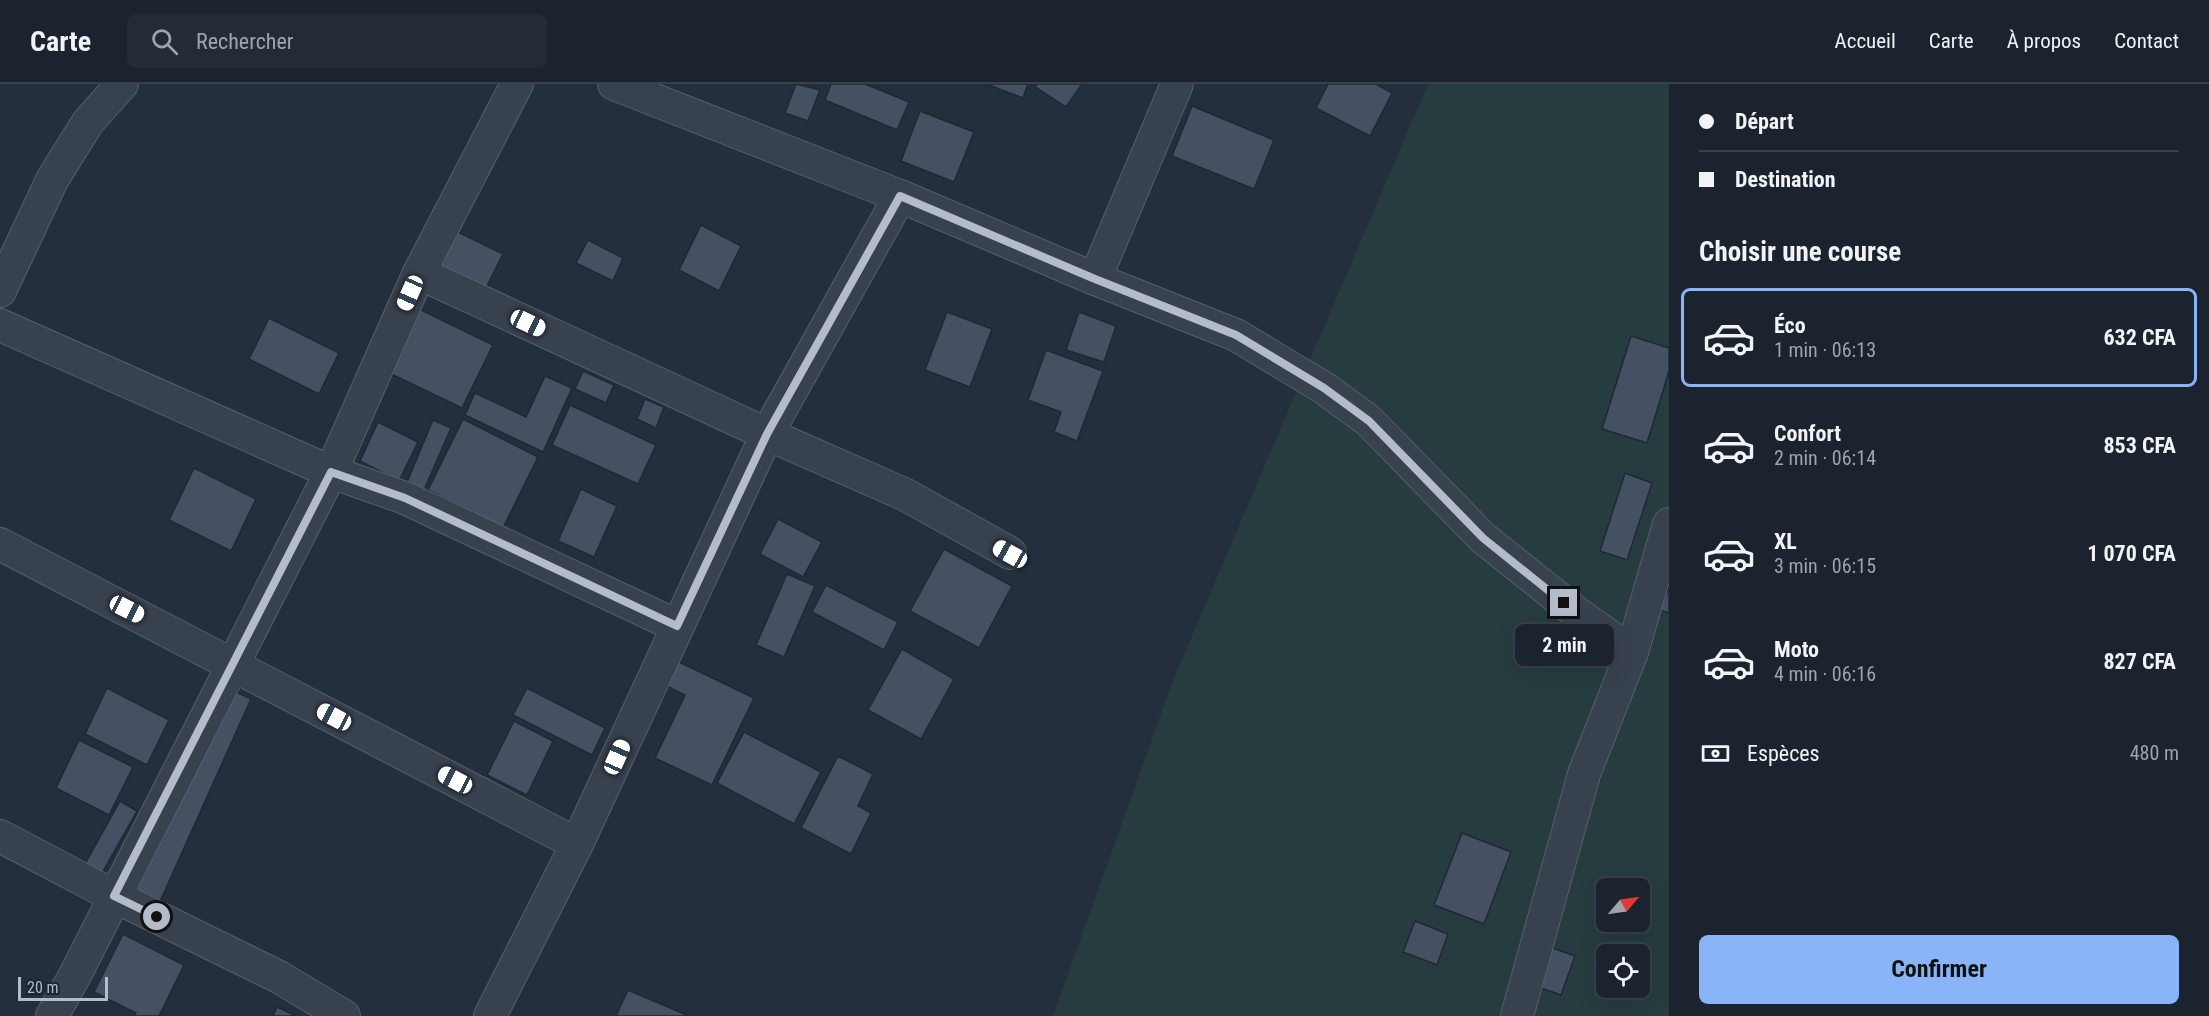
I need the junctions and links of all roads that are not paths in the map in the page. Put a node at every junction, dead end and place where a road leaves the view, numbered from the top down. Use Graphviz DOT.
graph roads {
  1 [pos="122,84"];
  2 [pos="517,84"];
  3 [pos="614,84"];
  4 [pos="1177,84"];
  5 [pos="900,196"];
  6 [pos="419,273"];
  7 [pos="1095,279"];
  8 [pos="0,291"];
  9 [pos="0,325"];
  10 [pos="767,434"];
  11 [pos="331,472"];
  12 [pos="1669,524"];
  13 [pos="0,544"];
  14 [pos="1010,554"];
  15 [pos="677,626"];
  16 [pos="1632,652"];
  17 [pos="232,664"];
  18 [pos="0,836"];
  19 [pos="577,844"];
  20 [pos="114,896"];
  21 [pos="52,1016"];
  22 [pos="344,1016"];
  23 [pos="490,1016"];
  24 [pos="1517,1016"];
  1 -- 8 [label="street"];
  2 -- 6 [label="street"];
  3 -- 5 [label="street"];
  4 -- 7 [label="street"];
  5 -- 7 [label="street"];
  5 -- 10 [label="street"];
  6 -- 10 [label="street"];
  6 -- 11 [label="street"];
  7 -- 16 [label="street"];
  9 -- 11 [label="street"];
  10 -- 14 [label="street"];
  10 -- 15 [label="street"];
  11 -- 15 [label="street"];
  11 -- 17 [label="street"];
  12 -- 16 [label="street"];
  13 -- 17 [label="street"];
  15 -- 19 [label="street"];
  16 -- 24 [label="street"];
  17 -- 19 [label="street"];
  17 -- 20 [label="street"];
  18 -- 20 [label="street"];
  19 -- 23 [label="street"];
  20 -- 21 [label="street"];
  20 -- 22 [label="street"];
}
